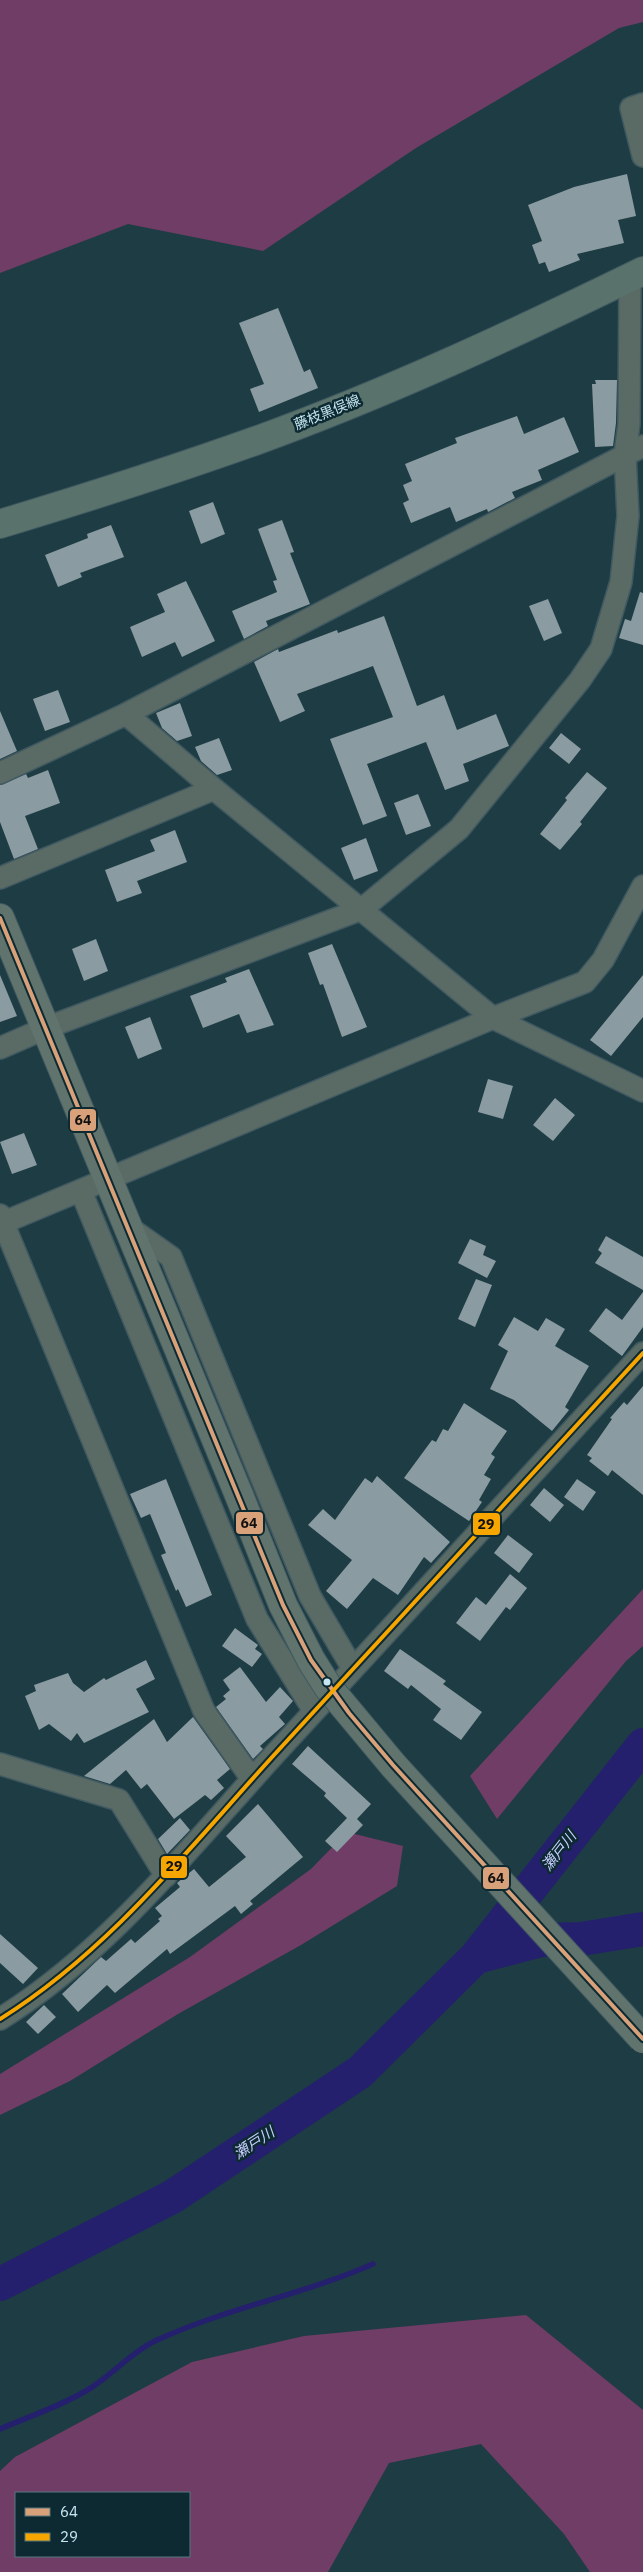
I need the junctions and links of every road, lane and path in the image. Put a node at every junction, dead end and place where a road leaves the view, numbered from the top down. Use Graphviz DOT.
graph roads {
  1 [pos="643,104"];
  2 [pos="643,156"];
  3 [pos="636,275"];
  4 [pos="634,450"];
  5 [pos="0,524"];
  6 [pos="126,714"];
  7 [pos="0,773"];
  8 [pos="214,789"];
  9 [pos="0,878"];
  10 [pos="643,886"];
  11 [pos="362,909"];
  12 [pos="0,918"];
  13 [pos="493,1018"];
  14 [pos="46,1028"];
  15 [pos="0,1048"];
  16 [pos="643,1091"];
  17 [pos="108,1180"];
  18 [pos="81,1191"];
  19 [pos="1,1221"];
  20 [pos="127,1226"];
  21 [pos="643,1353"];
  22 [pos="353,1669"];
  23 [pos="314,1711"];
  24 [pos="0,1764"];
  25 [pos="252,1779"];
  26 [pos="166,1876"];
  27 [pos="0,2019"];
  28 [pos="643,2040"];
  1 -- 2 [label="street"];
  3 -- 4 [label="street"];
  3 -- 5 [label="main road, 藤枝黒俣線"];
  4 -- 6 [label="street"];
  4 -- 11 [label="street"];
  6 -- 7 [label="street"];
  6 -- 8 [label="street"];
  8 -- 9 [label="street"];
  8 -- 11 [label="street"];
  10 -- 13 [label="street"];
  11 -- 13 [label="street"];
  11 -- 14 [label="street"];
  12 -- 14 [label="street"];
  13 -- 16 [label="street"];
  13 -- 17 [label="street"];
  14 -- 15 [label="street"];
  14 -- 17 [label="street"];
  17 -- 18 [label="street"];
  17 -- 20 [label="street"];
  18 -- 19 [label="street"];
  18 -- 23 [label="street"];
  19 -- 25 [label="street"];
  20 -- 22 [label="street"];
  20 -- 28 [label="street, bridge"];
  21 -- 22 [label="street"];
  22 -- 23 [label="street"];
  23 -- 25 [label="street"];
  24 -- 26 [label="street"];
  25 -- 26 [label="street"];
  26 -- 27 [label="street"];
}
